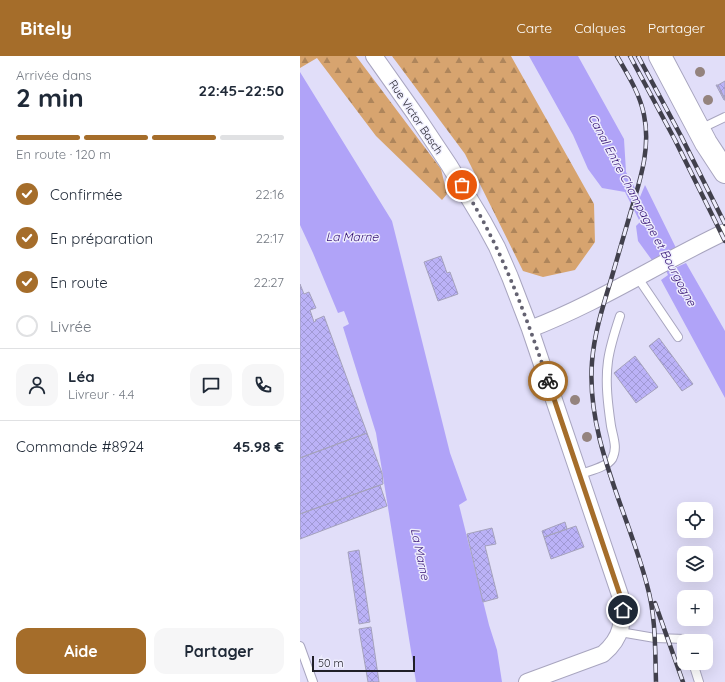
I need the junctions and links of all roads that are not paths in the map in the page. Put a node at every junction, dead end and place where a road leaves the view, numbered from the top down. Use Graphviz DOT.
graph roads {
  1 [pos="374,56"];
  2 [pos="660,56"];
  3 [pos="725,116"];
  4 [pos="699,129"];
  5 [pos="725,172"];
  6 [pos="725,232"];
  7 [pos="638,278"];
  8 [pos="620,316"];
  9 [pos="530,329"];
  10 [pos="678,338"];
  11 [pos="579,475"];
  12 [pos="620,632"];
  13 [pos="677,639"];
  14 [pos="300,646"];
  15 [pos="695,670"];
  16 [pos="552,678"];
  17 [pos="313,682"];
  18 [pos="527,682"];
  19 [pos="699,682"];
  1 -- 9 [label="street, Rue Victor Basch"];
  2 -- 4 [label="street"];
  3 -- 4 [label="lane"];
  4 -- 5 [label="street"];
  6 -- 7 [label="street"];
  7 -- 9 [label="street"];
  7 -- 10 [label="lane"];
  8 -- 11 [label="lane"];
  9 -- 11 [label="street, Rue Victor Basch"];
  11 -- 12 [label="street, Rue Victor Basch"];
  12 -- 13 [label="lane"];
  12 -- 16 [label="street"];
  14 -- 17 [label="lane"];
  15 -- 19 [label="lane"];
  16 -- 18 [label="street"];
}
